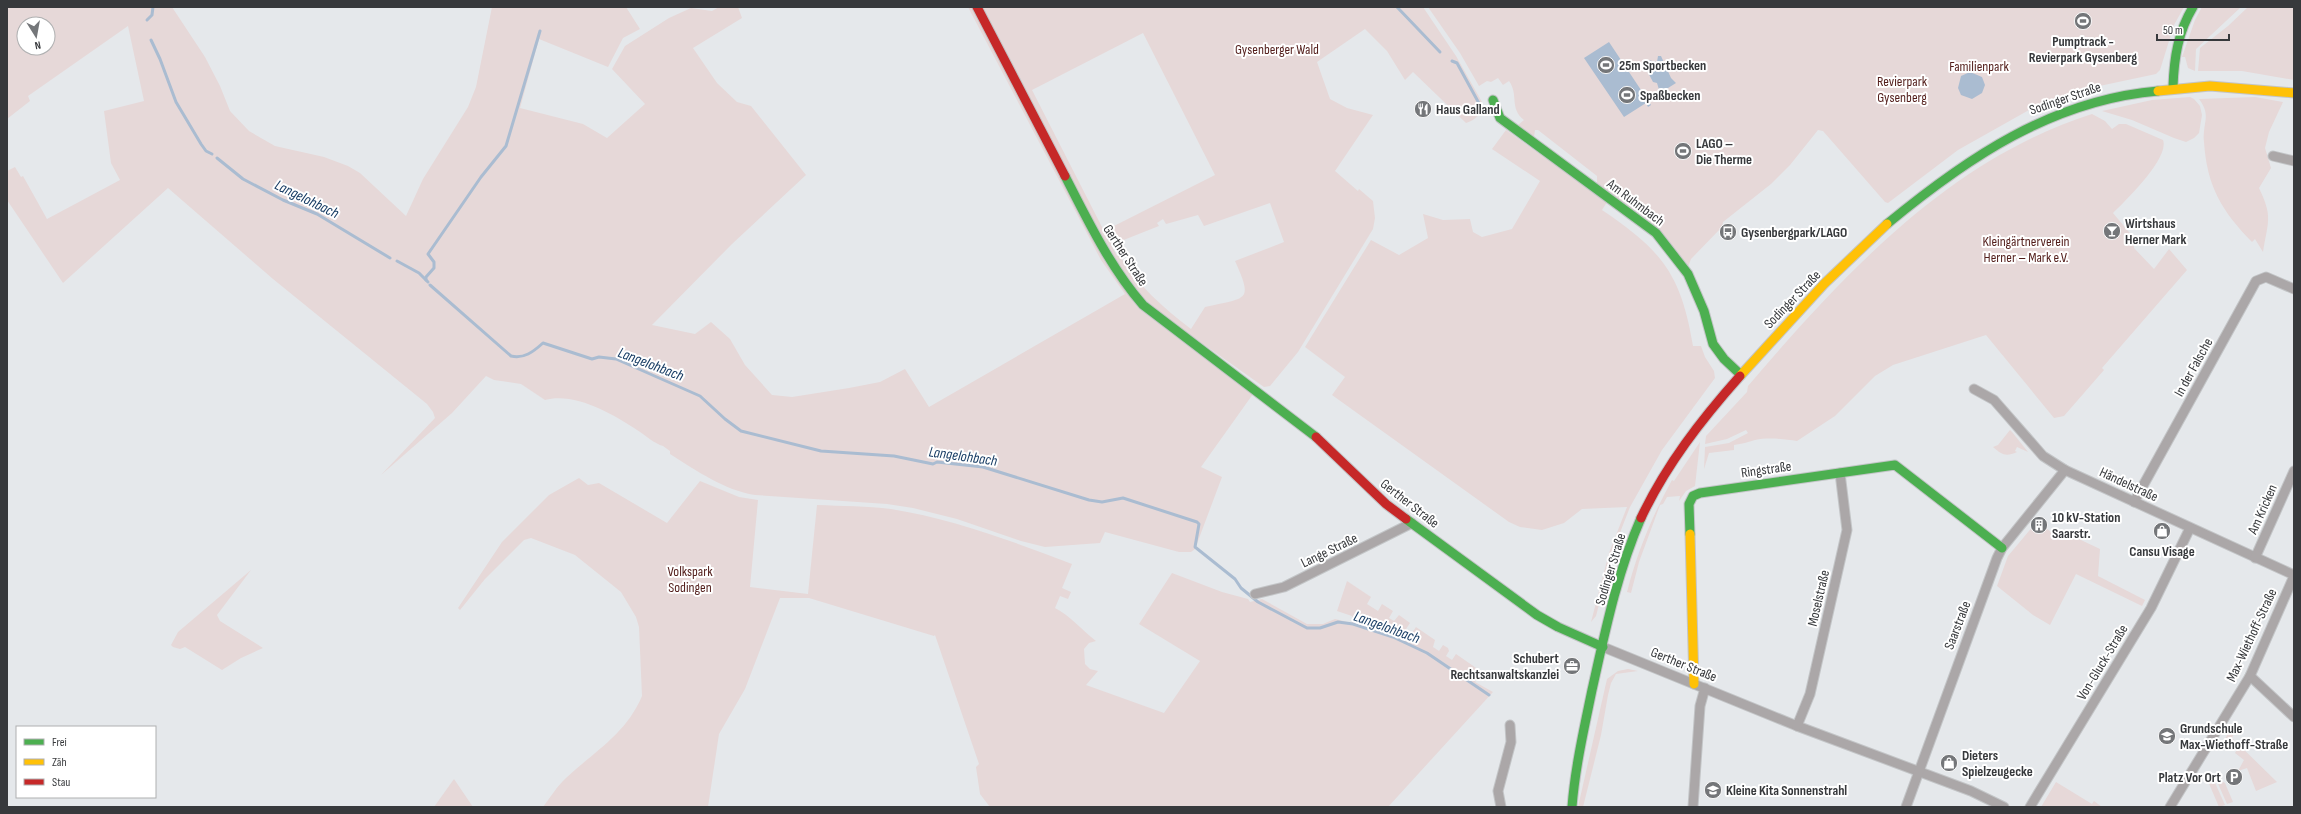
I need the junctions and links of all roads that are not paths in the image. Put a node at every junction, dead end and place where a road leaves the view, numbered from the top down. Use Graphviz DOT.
graph roads {
  1 [pos="977,7"];
  2 [pos="2193,7"];
  3 [pos="2173,87"];
  4 [pos="2294,93"];
  5 [pos="1493,100"];
  6 [pos="2273,156"];
  7 [pos="2294,161"];
  8 [pos="2294,288"];
  9 [pos="1741,375"];
  10 [pos="1974,389"];
  11 [pos="2065,470"];
  12 [pos="2294,471"];
  13 [pos="1840,473"];
  14 [pos="2134,502"];
  15 [pos="1412,523"];
  16 [pos="2190,528"];
  17 [pos="2002,548"];
  18 [pos="2255,558"];
  19 [pos="2294,576"];
  20 [pos="1255,594"];
  21 [pos="1603,646"];
  22 [pos="2250,676"];
  23 [pos="1694,684"];
  24 [pos="1704,688"];
  25 [pos="2294,717"];
  26 [pos="1510,725"];
  27 [pos="1797,726"];
  28 [pos="1918,770"];
  29 [pos="1501,807"];
  30 [pos="1572,807"];
  31 [pos="1693,807"];
  32 [pos="1906,807"];
  33 [pos="2004,807"];
  34 [pos="2030,807"];
  35 [pos="2170,807"];
  1 -- 15 [label="street, Gerther Straße"];
  2 -- 3 [label="street"];
  3 -- 4 [label="street, Sodinger Straße"];
  3 -- 9 [label="street, Sodinger Straße"];
  5 -- 9 [label="street, Am Ruhmbach"];
  6 -- 7 [label="street"];
  8 -- 14 [label="street, In der Falsche"];
  9 -- 21 [label="street, Sodinger Straße"];
  10 -- 11 [label="street, Händelstraße"];
  11 -- 14 [label="street, Händelstraße"];
  11 -- 17 [label="street, Saarstraße"];
  12 -- 18 [label="street, Am Kricken"];
  13 -- 17 [label="street, Ringstraße"];
  13 -- 23 [label="street, Ringstraße"];
  13 -- 27 [label="street, Moselstraße"];
  14 -- 16 [label="street, Händelstraße"];
  15 -- 20 [label="street, Lange Straße"];
  15 -- 21 [label="street, Gerther Straße"];
  16 -- 18 [label="street, Händelstraße"];
  16 -- 34 [label="street, Von-Gluck-Straße"];
  17 -- 28 [label="street, Saarstraße"];
  18 -- 19 [label="street, Händelstraße"];
  19 -- 22 [label="street, Max-Wiethoff-Straße"];
  21 -- 23 [label="street, Gerther Straße"];
  21 -- 30 [label="street, Sodinger Straße"];
  22 -- 25 [label="street"];
  22 -- 35 [label="street, Max-Wiethoff-Straße"];
  23 -- 24 [label="street, Gerther Straße"];
  24 -- 27 [label="street, Gerther Straße"];
  24 -- 31 [label="street"];
  26 -- 29 [label="street"];
  27 -- 28 [label="street, Gerther Straße"];
  28 -- 32 [label="street, Saarstraße"];
  28 -- 33 [label="street, Gerther Straße"];
}
